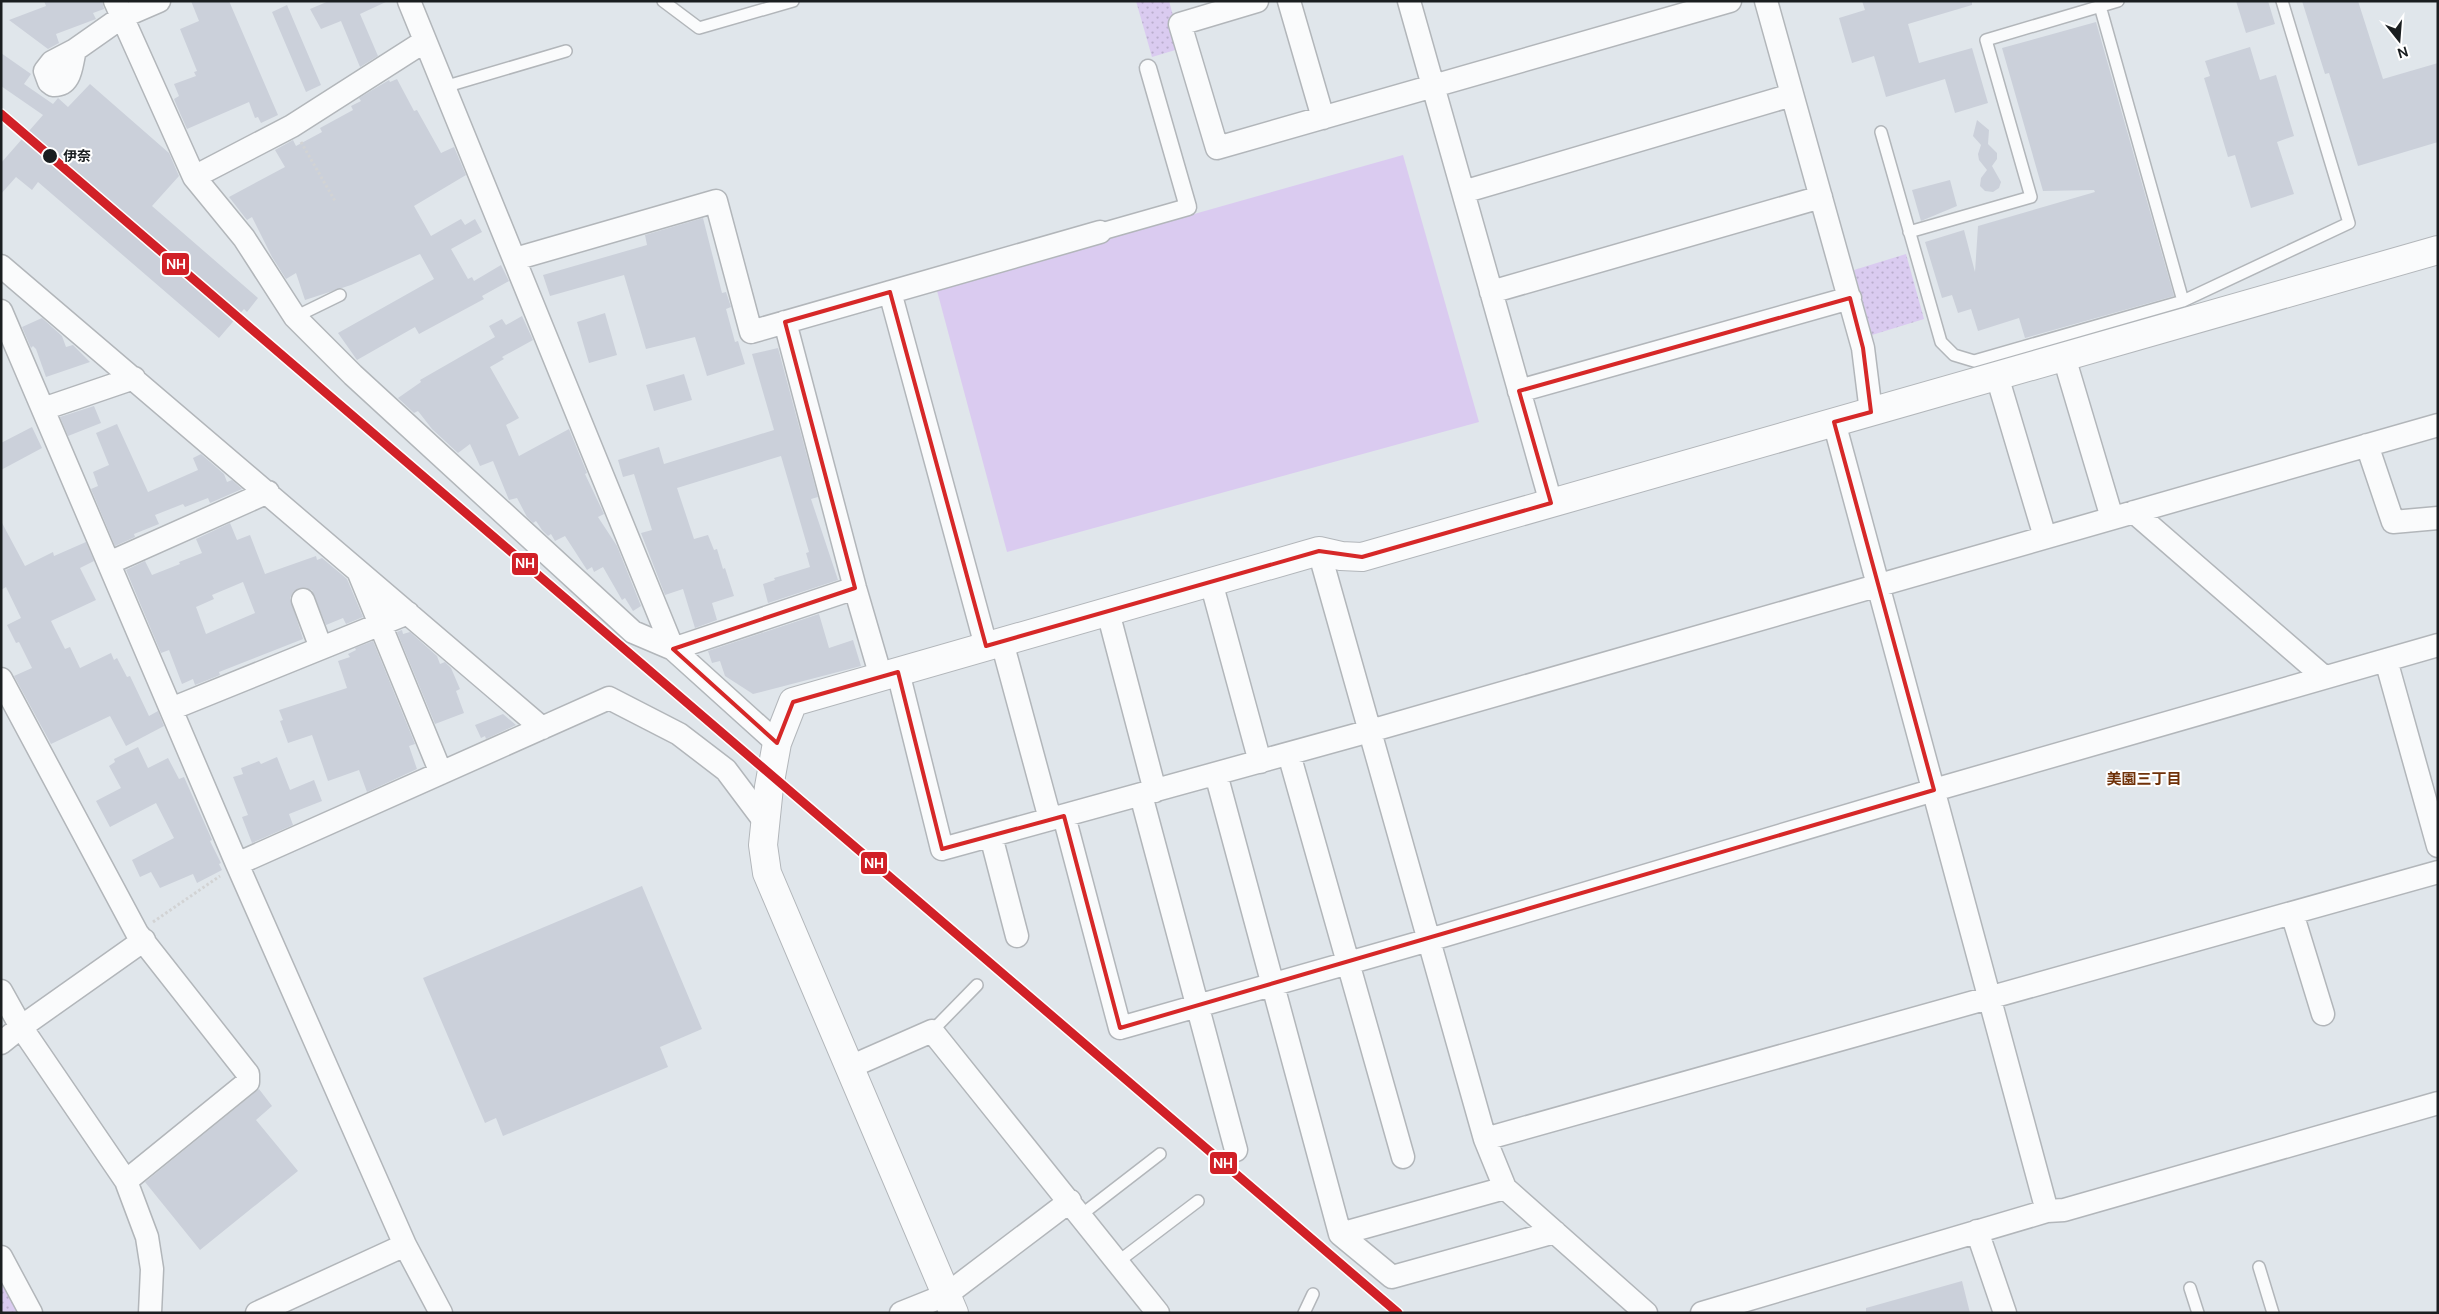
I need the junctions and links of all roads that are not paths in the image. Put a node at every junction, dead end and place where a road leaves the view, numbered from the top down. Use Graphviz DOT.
graph roads {
  1 [pos="159,1"];
  2 [pos="409,1"];
  3 [pos="663,1"];
  4 [pos="793,1"];
  5 [pos="1258,1"];
  6 [pos="1289,1"];
  7 [pos="1409,1"];
  8 [pos="1730,1"];
  9 [pos="1766,1"];
  10 [pos="2118,1"];
  11 [pos="2282,1"];
  12 [pos="2100,6"];
  13 [pos="118,9"];
  14 [pos="425,41"];
  15 [pos="76,50"];
  16 [pos="566,51"];
  17 [pos="1148,68"];
  18 [pos="1433,86"];
  19 [pos="444,87"];
  20 [pos="1792,95"];
  21 [pos="1323,118"];
  22 [pos="1881,132"];
  23 [pos="194,177"];
  24 [pos="1463,192"];
  25 [pos="1821,197"];
  26 [pos="1100,232"];
  27 [pos="1909,232"];
  28 [pos="2438,250"];
  29 [pos="515,259"];
  30 [pos="1,266"];
  31 [pos="890,292"];
  32 [pos="1491,292"];
  33 [pos="340,295"];
  34 [pos="1850,298"];
  35 [pos="2183,301"];
  36 [pos="1,311"];
  37 [pos="294,318"];
  38 [pos="785,322"];
  39 [pos="2064,357"];
  40 [pos="1997,376"];
  41 [pos="134,378"];
  42 [pos="1519,391"];
  43 [pos="43,409"];
  44 [pos="1871,412"];
  45 [pos="1834,422"];
  46 [pos="2438,425"];
  47 [pos="2367,445"];
  48 [pos="268,492"];
  49 [pos="1551,503"];
  50 [pos="2134,512"];
  51 [pos="2112,518"];
  52 [pos="2438,518"];
  53 [pos="2045,537"];
  54 [pos="1319,551"];
  55 [pos="109,563"];
  56 [pos="357,569"];
  57 [pos="1211,582"];
  58 [pos="1878,585"];
  59 [pos="855,588"];
  60 [pos="303,600"];
  61 [pos="1108,612"];
  62 [pos="408,613"];
  63 [pos="380,624"];
  64 [pos="994,644"];
  65 [pos="2438,645"];
  66 [pos="321,648"];
  67 [pos="672,648"];
  68 [pos="2386,660"];
  69 [pos="889,674"];
  70 [pos="2324,677"];
  71 [pos="1,679"];
  72 [pos="171,709"];
  73 [pos="542,728"];
  74 [pos="1370,732"];
  75 [pos="777,743"];
  76 [pos="1289,754"];
  77 [pos="1260,762"];
  78 [pos="441,773"];
  79 [pos="1216,774"];
  80 [pos="1934,790"];
  81 [pos="1148,793"];
  82 [pos="1057,818"];
  83 [pos="765,822"];
  84 [pos="991,836"];
  85 [pos="2438,846"];
  86 [pos="237,864"];
  87 [pos="2438,872"];
  88 [pos="2292,913"];
  89 [pos="1017,936"];
  90 [pos="141,937"];
  91 [pos="1429,940"];
  92 [pos="1348,963"];
  93 [pos="977,985"];
  94 [pos="1273,985"];
  95 [pos="1,991"];
  96 [pos="1989,998"];
  97 [pos="1197,1006"];
  98 [pos="2323,1014"];
  99 [pos="21,1027"];
  100 [pos="932,1031"];
  101 [pos="1,1043"];
  102 [pos="850,1067"];
  103 [pos="2438,1103"];
  104 [pos="1485,1139"];
  105 [pos="1236,1150"];
  106 [pos="1160,1154"];
  107 [pos="1403,1157"];
  108 [pos="126,1181"];
  109 [pos="1505,1188"];
  110 [pos="1198,1201"];
  111 [pos="1075,1208"];
  112 [pos="2047,1211"];
  113 [pos="1978,1231"];
  114 [pos="1554,1232"];
  115 [pos="1340,1234"];
  116 [pos="406,1245"];
  117 [pos="1,1257"];
  118 [pos="1118,1261"];
  119 [pos="2259,1267"];
  120 [pos="2190,1288"];
  121 [pos="1313,1294"];
  122 [pos="950,1304"];
  123 [pos="261,1312"];
  124 [pos="31,1313"];
  125 [pos="150,1313"];
  126 [pos="441,1313"];
  127 [pos="901,1313"];
  128 [pos="1158,1313"];
  129 [pos="1304,1313"];
  130 [pos="1646,1313"];
  131 [pos="1702,1313"];
  132 [pos="2005,1313"];
  133 [pos="2198,1313"];
  134 [pos="2273,1313"];
  1 -- 13 [label="street"];
  2 -- 14 [label="street"];
  3 -- 4 [label="lane"];
  5 -- 21 [label="street"];
  6 -- 21 [label="street"];
  7 -- 18 [label="street"];
  8 -- 18 [label="street"];
  9 -- 20 [label="street"];
  10 -- 12 [label="lane"];
  11 -- 35 [label="lane"];
  12 -- 27 [label="lane"];
  12 -- 35 [label="lane"];
  13 -- 15 [label="street"];
  13 -- 23 [label="street"];
  14 -- 19 [label="street"];
  14 -- 23 [label="street"];
  16 -- 19 [label="lane"];
  17 -- 26 [label="street"];
  18 -- 21 [label="street"];
  18 -- 24 [label="street"];
  19 -- 29 [label="street"];
  20 -- 24 [label="street"];
  20 -- 25 [label="street"];
  22 -- 27 [label="lane"];
  23 -- 37 [label="street"];
  24 -- 32 [label="street"];
  25 -- 32 [label="street"];
  25 -- 34 [label="street"];
  26 -- 31 [label="street"];
  27 -- 35 [label="lane"];
  28 -- 39 [label="street"];
  29 -- 38 [label="street"];
  29 -- 67 [label="street"];
  30 -- 41 [label="street"];
  31 -- 38 [label="street"];
  31 -- 64 [label="street"];
  32 -- 42 [label="street"];
  33 -- 37 [label="lane"];
  34 -- 42 [label="street"];
  34 -- 44 [label="street"];
  36 -- 43 [label="street"];
  37 -- 67 [label="street"];
  38 -- 59 [label="street"];
  39 -- 40 [label="street"];
  39 -- 51 [label="street"];
  40 -- 44 [label="street"];
  40 -- 53 [label="street"];
  41 -- 43 [label="street"];
  41 -- 48 [label="street"];
  42 -- 49 [label="street"];
  43 -- 55 [label="street"];
  44 -- 45 [label="street"];
  45 -- 49 [label="street"];
  45 -- 58 [label="street"];
  46 -- 47 [label="street"];
  47 -- 50 [label="street"];
  47 -- 52 [label="street"];
  48 -- 55 [label="street"];
  48 -- 56 [label="street"];
  49 -- 54 [label="street"];
  50 -- 51 [label="street"];
  50 -- 70 [label="street"];
  51 -- 53 [label="street"];
  53 -- 58 [label="street"];
  54 -- 57 [label="street"];
  54 -- 74 [label="street"];
  55 -- 72 [label="street"];
  56 -- 62 [label="street"];
  56 -- 63 [label="street"];
  57 -- 61 [label="street"];
  57 -- 77 [label="street"];
  58 -- 74 [label="street"];
  58 -- 80 [label="street"];
  59 -- 67 [label="street"];
  59 -- 69 [label="street"];
  60 -- 66 [label="street"];
  61 -- 64 [label="street"];
  61 -- 81 [label="street"];
  62 -- 63 [label="street"];
  62 -- 73 [label="street"];
  63 -- 66 [label="street"];
  63 -- 78 [label="street"];
  64 -- 69 [label="street"];
  64 -- 82 [label="street"];
  65 -- 68 [label="street"];
  66 -- 72 [label="street"];
  67 -- 75 [label="street"];
  68 -- 70 [label="street"];
  68 -- 85 [label="street"];
  69 -- 75 [label="street"];
  69 -- 84 [label="street"];
  70 -- 80 [label="street"];
  71 -- 90 [label="street"];
  72 -- 86 [label="street"];
  73 -- 78 [label="street"];
  73 -- 83 [label="street"];
  74 -- 76 [label="street"];
  74 -- 91 [label="street"];
  75 -- 83 [label="street"];
  76 -- 77 [label="street"];
  76 -- 92 [label="street"];
  77 -- 79 [label="street"];
  78 -- 86 [label="street"];
  79 -- 81 [label="street"];
  79 -- 94 [label="street"];
  80 -- 91 [label="street"];
  80 -- 96 [label="street"];
  81 -- 82 [label="street"];
  81 -- 97 [label="street"];
  82 -- 84 [label="street"];
  82 -- 97 [label="street"];
  83 -- 102 [label="street"];
  84 -- 89 [label="street"];
  86 -- 116 [label="street"];
  87 -- 88 [label="street"];
  88 -- 96 [label="street"];
  88 -- 98 [label="street"];
  90 -- 99 [label="street"];
  90 -- 108 [label="street"];
  91 -- 92 [label="street"];
  91 -- 104 [label="street"];
  92 -- 94 [label="street"];
  92 -- 107 [label="street"];
  93 -- 100 [label="lane"];
  94 -- 97 [label="street"];
  94 -- 115 [label="street"];
  95 -- 99 [label="street"];
  96 -- 104 [label="street"];
  96 -- 112 [label="street"];
  97 -- 105 [label="street"];
  99 -- 101 [label="street"];
  99 -- 108 [label="street"];
  100 -- 102 [label="street"];
  100 -- 111 [label="street"];
  102 -- 122 [label="street"];
  103 -- 112 [label="street"];
  104 -- 109 [label="street"];
  106 -- 111 [label="lane"];
  108 -- 125 [label="street"];
  109 -- 114 [label="street"];
  109 -- 115 [label="street"];
  110 -- 118 [label="lane"];
  111 -- 118 [label="street"];
  111 -- 122 [label="street"];
  112 -- 113 [label="street"];
  113 -- 131 [label="street"];
  113 -- 132 [label="street"];
  114 -- 115 [label="street"];
  114 -- 130 [label="street"];
  116 -- 123 [label="street"];
  116 -- 126 [label="street"];
  117 -- 124 [label="street"];
  118 -- 128 [label="street"];
  119 -- 134 [label="lane"];
  120 -- 133 [label="lane"];
  121 -- 129 [label="lane"];
  122 -- 127 [label="street"];
}
